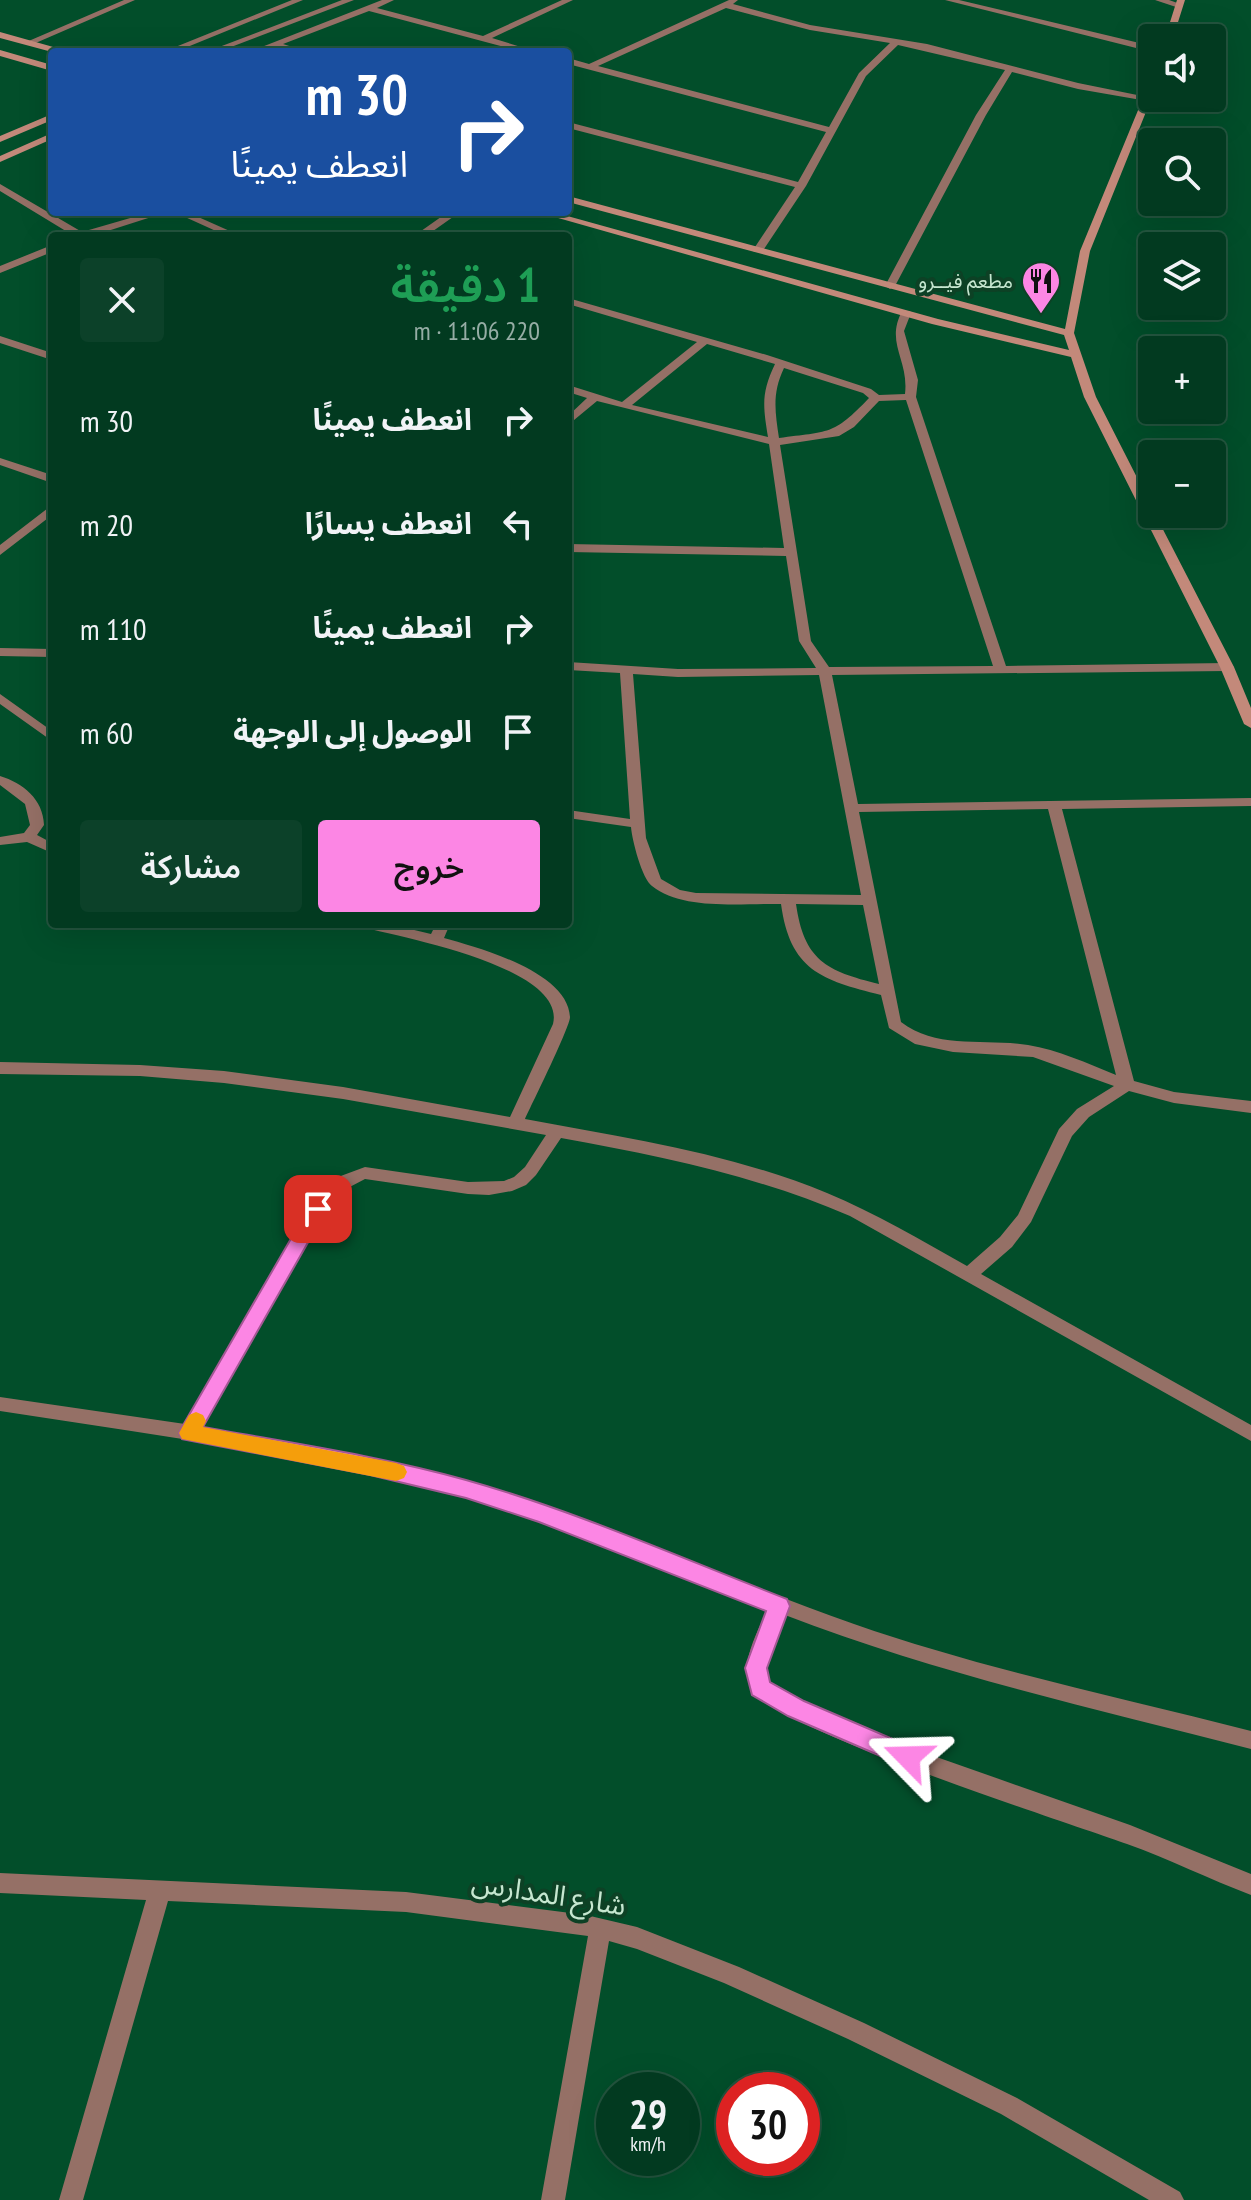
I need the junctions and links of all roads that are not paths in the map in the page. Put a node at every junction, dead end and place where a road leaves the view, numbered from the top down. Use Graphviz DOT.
graph roads {
  1 [pos="131,0"];
  2 [pos="299,0"];
  3 [pos="350,0"];
  4 [pos="390,0"];
  5 [pos="569,0"];
  6 [pos="949,0"];
  7 [pos="1159,0"];
  8 [pos="730,2"];
  9 [pos="1180,2"];
  10 [pos="369,8"];
  11 [pos="1173,24"];
  12 [pos="0,35"];
  13 [pos="483,39"];
  14 [pos="897,41"];
  15 [pos="28,43"];
  16 [pos="275,44"];
  17 [pos="1138,46"];
  18 [pos="48,48"];
  19 [pos="177,48"];
  20 [pos="221,48"];
  21 [pos="264,48"];
  22 [pos="290,48"];
  23 [pos="518,48"];
  24 [pos="0,53"];
  25 [pos="572,62"];
  26 [pos="48,67"];
  27 [pos="589,67"];
  28 [pos="1010,68"];
  29 [pos="1138,96"];
  30 [pos="1141,112"];
  31 [pos="48,119"];
  32 [pos="572,126"];
  33 [pos="831,130"];
  34 [pos="2,138"];
  35 [pos="48,138"];
  36 [pos="0,159"];
  37 [pos="801,186"];
  38 [pos="0,187"];
  39 [pos="572,200"];
  40 [pos="148,216"];
  41 [pos="188,216"];
  42 [pos="449,216"];
  43 [pos="556,216"];
  44 [pos="74,232"];
  45 [pos="94,232"];
  46 [pos="226,232"];
  47 [pos="425,232"];
  48 [pos="48,250"];
  49 [pos="758,250"];
  50 [pos="0,270"];
  51 [pos="890,286"];
  52 [pos="572,302"];
  53 [pos="906,313"];
  54 [pos="1069,333"];
  55 [pos="0,339"];
  56 [pos="706,340"];
  57 [pos="1078,355"];
  58 [pos="48,356"];
  59 [pos="781,363"];
  60 [pos="572,389"];
  61 [pos="595,397"];
  62 [pos="910,397"];
  63 [pos="876,398"];
  64 [pos="624,406"];
  65 [pos="572,418"];
  66 [pos="774,442"];
  67 [pos="0,461"];
  68 [pos="48,478"];
  69 [pos="48,512"];
  70 [pos="572,548"];
  71 [pos="0,551"];
  72 [pos="791,552"];
  73 [pos="0,652"];
  74 [pos="48,653"];
  75 [pos="572,666"];
  76 [pos="1227,667"];
  77 [pos="1001,670"];
  78 [pos="626,671"];
  79 [pos="825,672"];
  80 [pos="0,698"];
  81 [pos="1251,724"];
  82 [pos="48,734"];
  83 [pos="0,780"];
  84 [pos="1251,802"];
  85 [pos="1054,805"];
  86 [pos="851,808"];
  87 [pos="572,815"];
  88 [pos="638,824"];
  89 [pos="29,837"];
  90 [pos="0,841"];
  91 [pos="48,847"];
  92 [pos="788,899"];
  93 [pos="868,900"];
  94 [pos="384,928"];
  95 [pos="441,928"];
  96 [pos="436,940"];
  97 [pos="886,991"];
  98 [pos="0,1068"];
  99 [pos="1127,1085"];
  100 [pos="1251,1107"];
  101 [pos="515,1124"];
  102 [pos="557,1131"];
  103 [pos="969,1274"];
  104 [pos="0,1404"];
  105 [pos="189,1433"];
  106 [pos="1251,1434"];
  107 [pos="779,1606"];
  108 [pos="1251,1740"];
  109 [pos="0,1883"];
  110 [pos="1251,1885"];
  111 [pos="160,1890"];
  112 [pos="600,1929"];
  113 [pos="71,2200"];
  114 [pos="553,2200"];
  115 [pos="1172,2200"];
  1 -- 15 [label="street"];
  2 -- 19 [label="street"];
  3 -- 20 [label="street"];
  4 -- 10 [label="street"];
  5 -- 13 [label="street"];
  6 -- 17 [label="street"];
  7 -- 9 [label="street"];
  8 -- 14 [label="street"];
  8 -- 27 [label="street"];
  9 -- 11 [label="street"];
  10 -- 13 [label="street"];
  10 -- 16 [label="street"];
  12 -- 15 [label="street"];
  13 -- 23 [label="street"];
  14 -- 28 [label="street"];
  14 -- 33 [label="street"];
  15 -- 18 [label="street"];
  16 -- 21 [label="street"];
  16 -- 22 [label="street"];
  24 -- 26 [label="street"];
  25 -- 27 [label="street"];
  27 -- 33 [label="street"];
  28 -- 29 [label="street"];
  28 -- 51 [label="street"];
  30 -- 54 [label="street"];
  31 -- 34 [label="street"];
  32 -- 37 [label="street"];
  33 -- 37 [label="street"];
  35 -- 36 [label="street"];
  37 -- 49 [label="street"];
  38 -- 44 [label="street"];
  39 -- 49 [label="street"];
  40 -- 45 [label="street"];
  41 -- 46 [label="street"];
  42 -- 47 [label="street"];
  43 -- 53 [label="street"];
  48 -- 50 [label="street"];
  49 -- 51 [label="street"];
  51 -- 54 [label="street"];
  52 -- 56 [label="street"];
  53 -- 57 [label="street"];
  53 -- 62 [label="street"];
  54 -- 57 [label="street"];
  55 -- 58 [label="street"];
  56 -- 59 [label="street"];
  56 -- 64 [label="street"];
  57 -- 76 [label="street"];
  59 -- 63 [label="street"];
  59 -- 66 [label="street"];
  60 -- 61 [label="street"];
  61 -- 64 [label="street"];
  61 -- 65 [label="street"];
  62 -- 63 [label="street"];
  62 -- 77 [label="street"];
  63 -- 66 [label="street"];
  64 -- 66 [label="street"];
  66 -- 72 [label="street"];
  67 -- 68 [label="street"];
  69 -- 71 [label="street"];
  70 -- 72 [label="street"];
  72 -- 79 [label="street"];
  73 -- 74 [label="street"];
  75 -- 78 [label="street"];
  76 -- 77 [label="street"];
  76 -- 81 [label="street"];
  77 -- 79 [label="street"];
  78 -- 79 [label="street"];
  78 -- 88 [label="street"];
  79 -- 86 [label="street"];
  80 -- 82 [label="street"];
  83 -- 89 [label="street"];
  84 -- 85 [label="street"];
  85 -- 86 [label="street"];
  85 -- 99 [label="street"];
  86 -- 93 [label="street"];
  87 -- 88 [label="street"];
  88 -- 92 [label="street"];
  89 -- 90 [label="street"];
  89 -- 91 [label="street"];
  92 -- 93 [label="street"];
  92 -- 97 [label="street"];
  93 -- 97 [label="street"];
  94 -- 96 [label="street"];
  95 -- 96 [label="street"];
  96 -- 101 [label="street"];
  97 -- 99 [label="street"];
  98 -- 101 [label="street"];
  99 -- 100 [label="street"];
  99 -- 103 [label="street"];
  101 -- 102 [label="street"];
  102 -- 103 [label="street"];
  102 -- 105 [label="street"];
  103 -- 106 [label="street"];
  104 -- 105 [label="street"];
  105 -- 107 [label="street"];
  107 -- 108 [label="street"];
  107 -- 110 [label="street"];
  109 -- 111 [label="street, شارع المدارس"];
  111 -- 112 [label="street, شارع المدارس"];
  111 -- 113 [label="street"];
  112 -- 114 [label="street"];
  112 -- 115 [label="street, شارع المدارس"];
}
